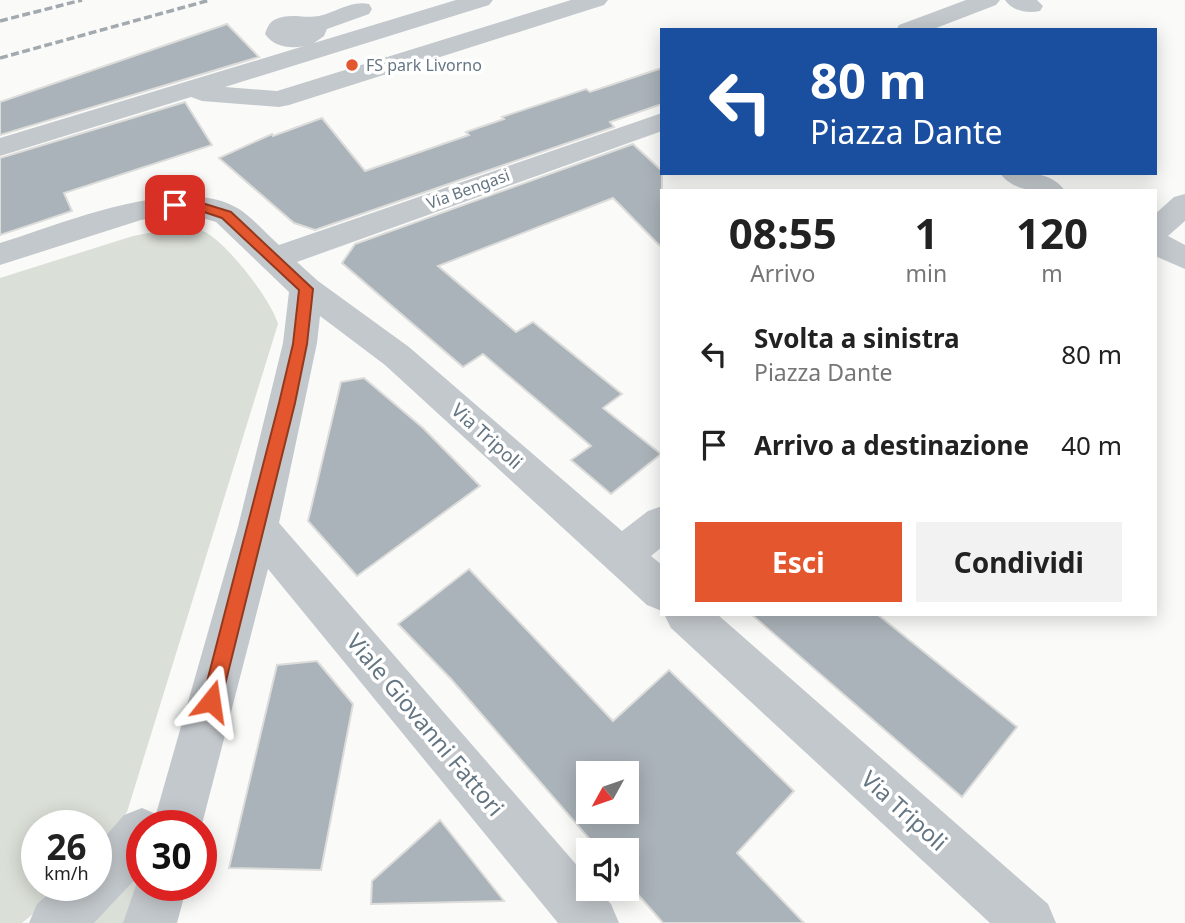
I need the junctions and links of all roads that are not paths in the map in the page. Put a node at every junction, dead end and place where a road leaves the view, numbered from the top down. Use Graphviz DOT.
graph roads {
  1 [pos="596,0"];
  2 [pos="988,0"];
  3 [pos="474,2"];
  4 [pos="377,4"];
  5 [pos="313,25"];
  6 [pos="913,28"];
  7 [pos="495,32"];
  8 [pos="183,92"];
  9 [pos="660,122"];
  10 [pos="0,148"];
  11 [pos="1185,204"];
  12 [pos="1157,230"];
  13 [pos="1157,244"];
  14 [pos="0,254"];
  15 [pos="275,258"];
  16 [pos="1185,258"];
  17 [pos="306,289"];
  18 [pos="660,525"];
  19 [pos="258,527"];
  20 [pos="621,556"];
  21 [pos="660,590"];
  22 [pos="688,616"];
  23 [pos="191,776"];
  24 [pos="162,810"];
  25 [pos="181,810"];
  26 [pos="126,852"];
  27 [pos="157,901"];
  28 [pos="56,923"];
  29 [pos="150,923"];
  30 [pos="592,923"];
  31 [pos="1029,923"];
  1 -- 7 [label="street"];
  2 -- 6 [label="street"];
  3 -- 7 [label="street"];
  3 -- 8 [label="street"];
  4 -- 5 [label="street"];
  7 -- 8 [label="street"];
  8 -- 10 [label="street"];
  9 -- 15 [label="street, Via Bengasi"];
  11 -- 12 [label="street"];
  13 -- 16 [label="street"];
  14 -- 15 [label="street, Via Tripoli"];
  15 -- 17 [label="street, Via Tripoli"];
  17 -- 19 [label="street"];
  17 -- 20 [label="street, Via Tripoli"];
  18 -- 20 [label="street"];
  19 -- 23 [label="street"];
  19 -- 30 [label="street, Viale Giovanni Fattori"];
  20 -- 21 [label="street, Via Tripoli"];
  22 -- 31 [label="street, Via Tripoli"];
  23 -- 24 [label="street"];
  23 -- 25 [label="street"];
  26 -- 28 [label="street"];
  27 -- 29 [label="street"];
}
